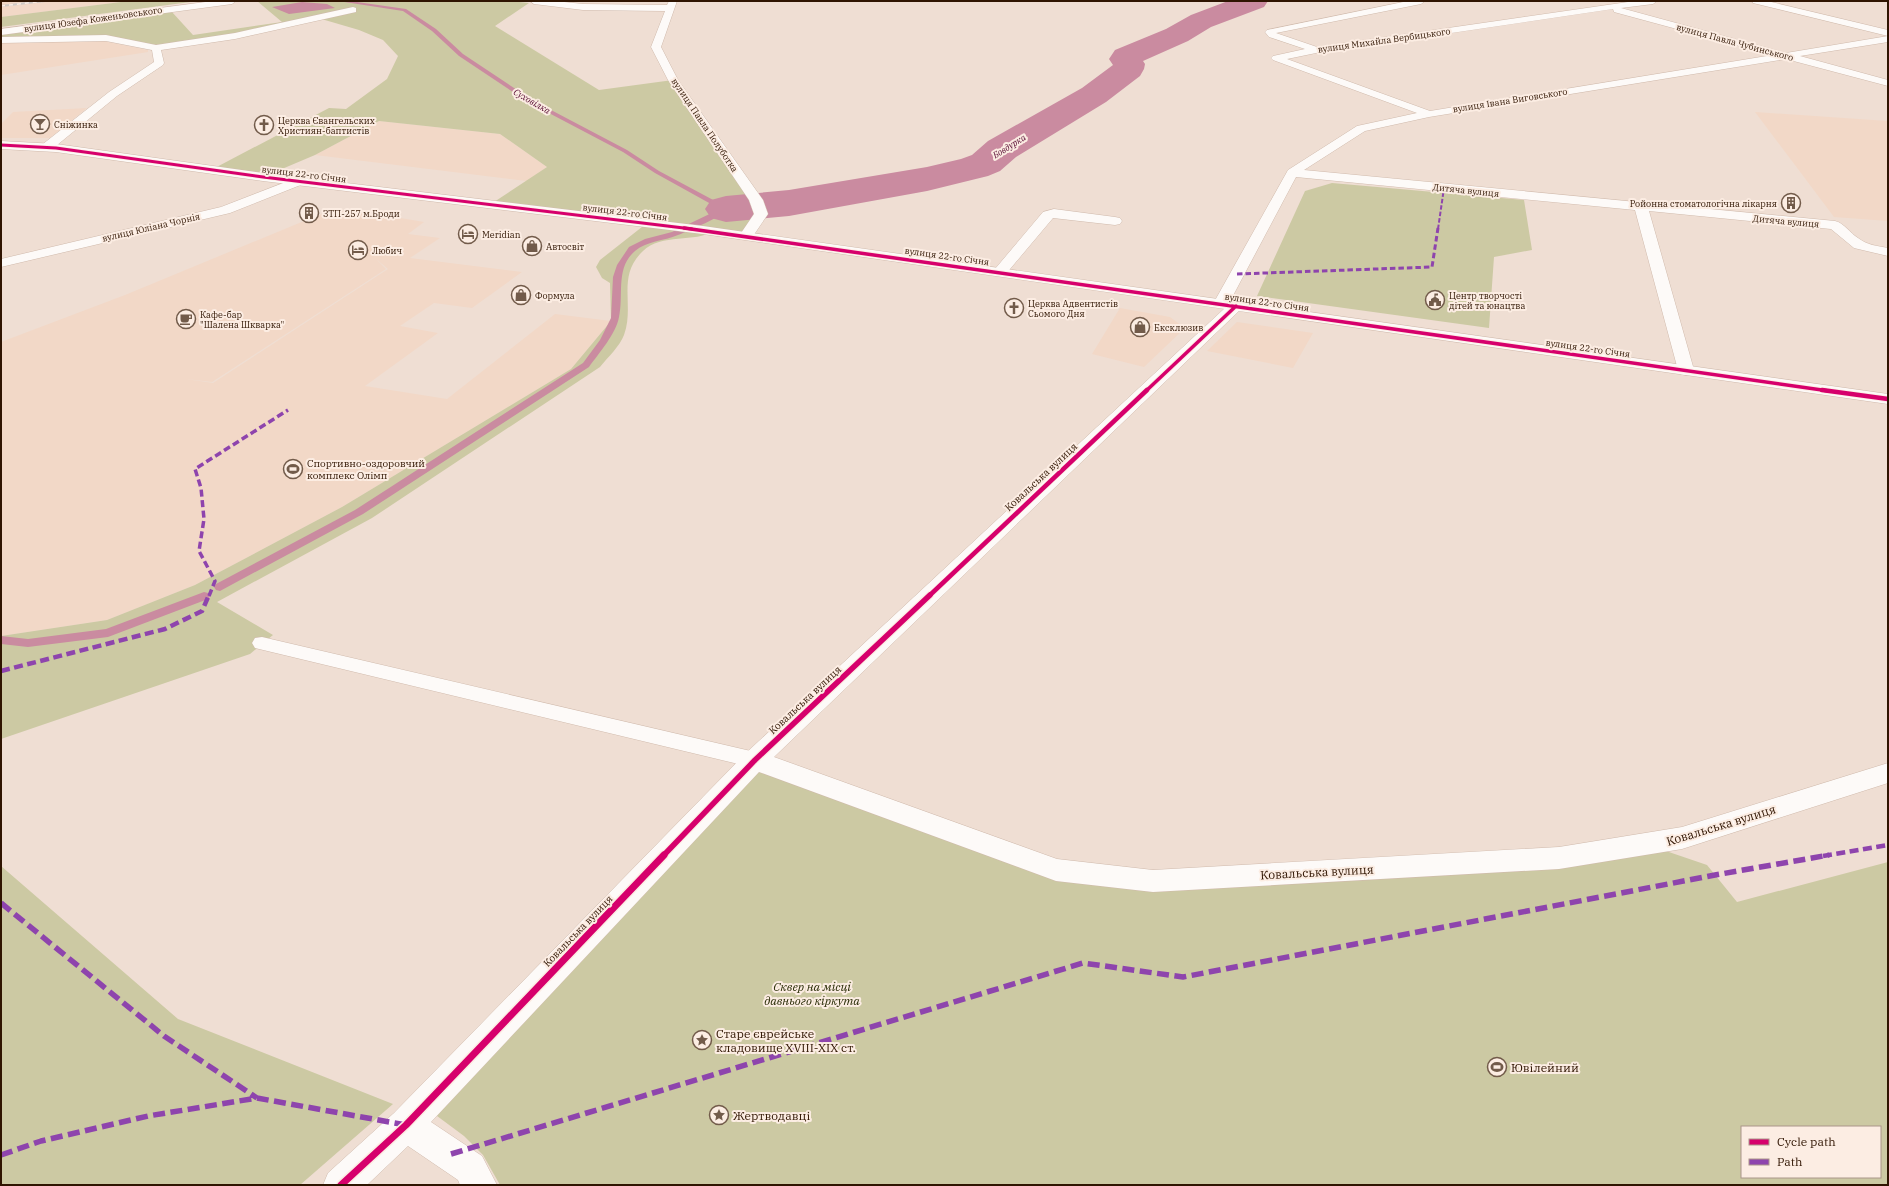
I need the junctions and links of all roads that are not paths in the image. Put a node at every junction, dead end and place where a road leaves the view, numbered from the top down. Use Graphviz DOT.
graph roads {
  1 [pos="232,1"];
  2 [pos="534,1"];
  3 [pos="1421,1"];
  4 [pos="1582,1"];
  5 [pos="1653,1"];
  6 [pos="1756,1"];
  7 [pos="672,5"];
  8 [pos="1607,8"];
  9 [pos="353,10"];
  10 [pos="1888,27"];
  11 [pos="1872,29"];
  12 [pos="1,32"];
  13 [pos="1888,33"];
  14 [pos="1888,39"];
  15 [pos="1,40"];
  16 [pos="156,48"];
  17 [pos="1316,50"];
  18 [pos="1786,56"];
  19 [pos="1888,83"];
  20 [pos="1429,114"];
  21 [pos="1,145"];
  22 [pos="46,147"];
  23 [pos="1292,173"];
  24 [pos="299,181"];
  25 [pos="1640,207"];
  26 [pos="1115,221"];
  27 [pos="746,236"];
  28 [pos="1888,252"];
  29 [pos="1,263"];
  30 [pos="1000,272"];
  31 [pos="1228,305"];
  32 [pos="1686,370"];
  33 [pos="1888,399"];
  34 [pos="262,643"];
  35 [pos="755,760"];
  36 [pos="1888,773"];
  37 [pos="406,1125"];
  38 [pos="341,1185"];
  39 [pos="479,1185"];
  1 -- 12 [label="street, вулиця Юзефа Коженьовського"];
  2 -- 7 [label="street, вулиця Павла Полуботка"];
  3 -- 17 [label="street"];
  4 -- 8 [label="street, вулиця Павла Чубинського"];
  5 -- 8 [label="street, вулиця Михайла Вербицького"];
  6 -- 11 [label="street"];
  7 -- 27 [label="street, вулиця Павла Полуботка"];
  8 -- 17 [label="street, вулиця Михайла Вербицького"];
  8 -- 18 [label="street, вулиця Павла Чубинського"];
  9 -- 16 [label="street, вулиця Юзефа Коженьовського"];
  10 -- 11 [label="street"];
  11 -- 13 [label="street"];
  14 -- 18 [label="street, вулиця Івана Виговського"];
  15 -- 16 [label="street, вулиця Юзефа Коженьовського"];
  16 -- 22 [label="street"];
  17 -- 20 [label="street, вулиця Михайла Вербицького"];
  18 -- 19 [label="street, вулиця Павла Чубинського"];
  18 -- 20 [label="street, вулиця Івана Виговського"];
  20 -- 23 [label="street, вулиця Івана Виговського"];
  21 -- 22 [label="street, вулиця 22-го Січня"];
  22 -- 24 [label="street, вулиця 22-го Січня"];
  23 -- 25 [label="street, Дитяча вулиця"];
  23 -- 31 [label="street, вулиця Івана Виговського"];
  24 -- 27 [label="street, вулиця 22-го Січня"];
  24 -- 29 [label="street, вулиця Юліана Чорнія"];
  25 -- 28 [label="street, Дитяча вулиця"];
  25 -- 32 [label="street"];
  26 -- 30 [label="street"];
  27 -- 30 [label="street, вулиця 22-го Січня"];
  30 -- 31 [label="street, вулиця 22-го Січня"];
  31 -- 32 [label="street, вулиця 22-го Січня"];
  31 -- 35 [label="street, Ковальська вулиця"];
  32 -- 33 [label="street, вулиця 22-го Січня"];
  34 -- 35 [label="lane"];
  35 -- 36 [label="street, Ковальська вулиця"];
  35 -- 37 [label="street, Ковальська вулиця"];
  37 -- 38 [label="street, Ковальська вулиця"];
  37 -- 39 [label="street"];
}
